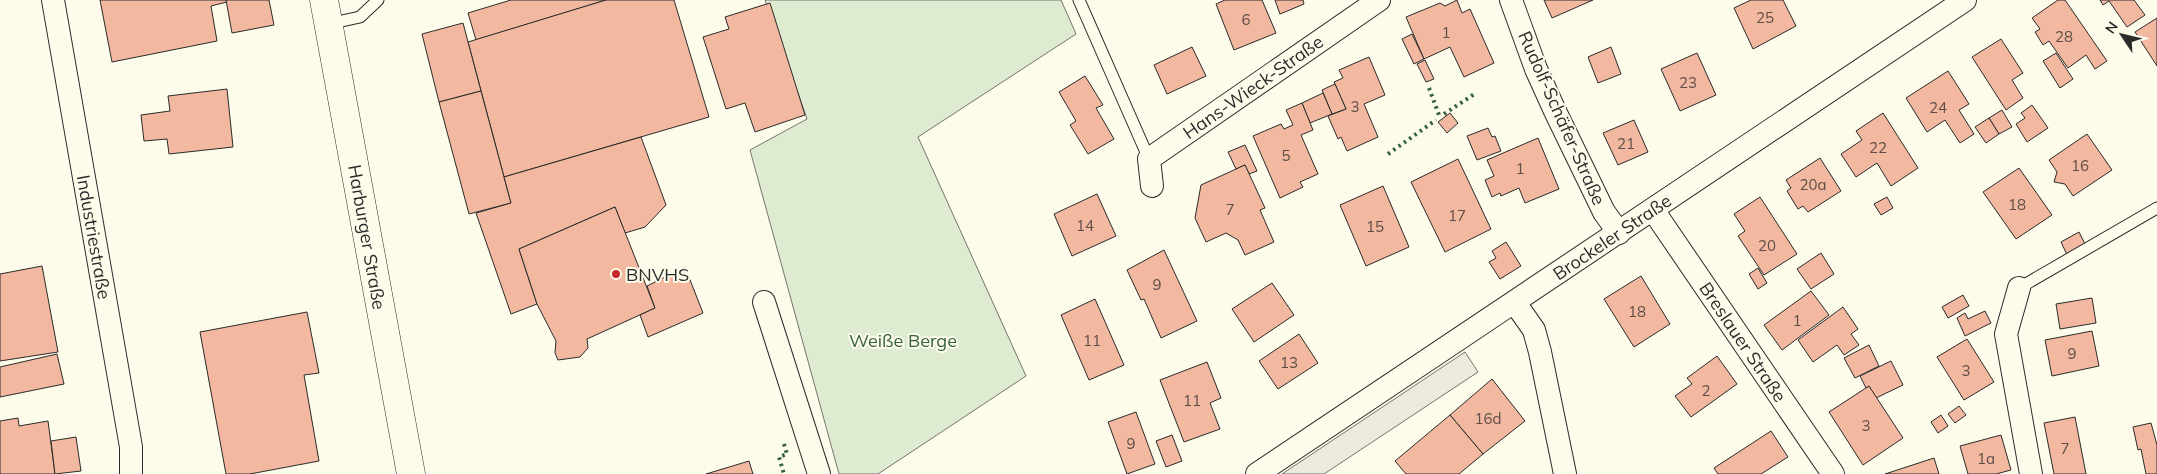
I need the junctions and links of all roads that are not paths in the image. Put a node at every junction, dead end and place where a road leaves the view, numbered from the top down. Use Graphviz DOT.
graph roads {
  1 [pos="52,0"];
  2 [pos="378,0"];
  3 [pos="1079,0"];
  4 [pos="1379,0"];
  5 [pos="1511,0"];
  6 [pos="1965,0"];
  7 [pos="326,12"];
  8 [pos="1150,159"];
  9 [pos="1152,186"];
  10 [pos="2157,208"];
  11 [pos="1653,210"];
  12 [pos="1619,232"];
  13 [pos="2019,288"];
  14 [pos="764,302"];
  15 [pos="1515,302"];
  16 [pos="131,474"];
  17 [pos="411,474"];
  18 [pos="818,474"];
  19 [pos="1257,474"];
  20 [pos="1565,474"];
  21 [pos="1833,474"];
  22 [pos="2031,474"];
  1 -- 16 [label="street, Industriestraße"];
  2 -- 7 [label="lane"];
  3 -- 8 [label="lane"];
  4 -- 8 [label="street, Hans-Wieck-Straße"];
  5 -- 12 [label="street, Rudolf-Schäfer-Straße"];
  6 -- 11 [label="street, Brockeler Straße"];
  7 -- 17 [label="main road, Harburger Straße"];
  8 -- 9 [label="street"];
  10 -- 13 [label="lane"];
  11 -- 12 [label="street, Brockeler Straße"];
  11 -- 21 [label="street, Breslauer Straße"];
  12 -- 15 [label="street, Brockeler Straße"];
  13 -- 22 [label="street"];
  14 -- 18 [label="street"];
  15 -- 19 [label="street, Brockeler Straße"];
  15 -- 20 [label="street"];
}
